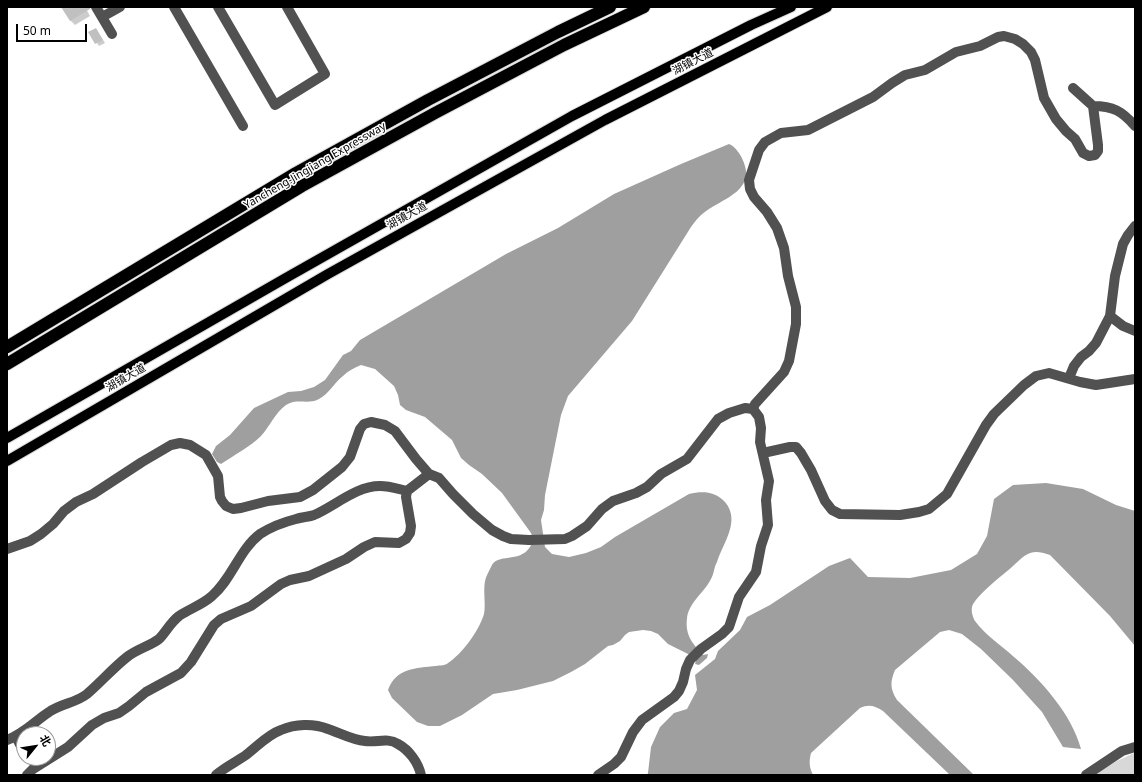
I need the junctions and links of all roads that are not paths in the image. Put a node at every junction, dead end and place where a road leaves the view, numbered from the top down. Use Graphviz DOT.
graph roads {
  1 [pos="96,7"];
  2 [pos="120,7"];
  3 [pos="174,7"];
  4 [pos="218,7"];
  5 [pos="287,7"];
  6 [pos="610,7"];
  7 [pos="644,7"];
  8 [pos="791,7"];
  9 [pos="827,7"];
  10 [pos="102,17"];
  11 [pos="112,34"];
  12 [pos="1073,88"];
  13 [pos="1093,106"];
  14 [pos="243,126"];
  15 [pos="1135,126"];
  16 [pos="1135,226"];
  17 [pos="1110,316"];
  18 [pos="1135,331"];
  19 [pos="7,347"];
  20 [pos="7,364"];
  21 [pos="1069,378"];
  22 [pos="1135,379"];
  23 [pos="753,409"];
  24 [pos="7,438"];
  25 [pos="763,453"];
  26 [pos="7,461"];
  27 [pos="429,474"];
  28 [pos="407,491"];
  29 [pos="7,549"];
  30 [pos="12,739"];
  31 [pos="1135,747"];
  32 [pos="30,772"];
  33 [pos="216,775"];
  34 [pos="421,775"];
  35 [pos="598,775"];
  36 [pos="1086,775"];
  1 -- 10 [label="street"];
  2 -- 10 [label="street"];
  3 -- 14 [label="street"];
  4 -- 5 [label="street"];
  6 -- 19 [label="highway, Yancheng-Jingjiang Expressway"];
  7 -- 20 [label="highway, Yancheng-Jingjiang Expressway"];
  8 -- 24 [label="main road, 湖镇大道"];
  9 -- 26 [label="main road, 湖镇大道"];
  10 -- 11 [label="street"];
  12 -- 13 [label="street"];
  13 -- 15 [label="street"];
  13 -- 23 [label="street"];
  16 -- 17 [label="street"];
  17 -- 18 [label="street"];
  17 -- 21 [label="street"];
  21 -- 22 [label="street"];
  21 -- 25 [label="street"];
  23 -- 25 [label="street"];
  23 -- 27 [label="street"];
  25 -- 35 [label="street"];
  27 -- 28 [label="street"];
  27 -- 29 [label="street"];
  28 -- 30 [label="street"];
  28 -- 32 [label="street"];
  31 -- 36 [label="street"];
  33 -- 34 [label="street"];
}
